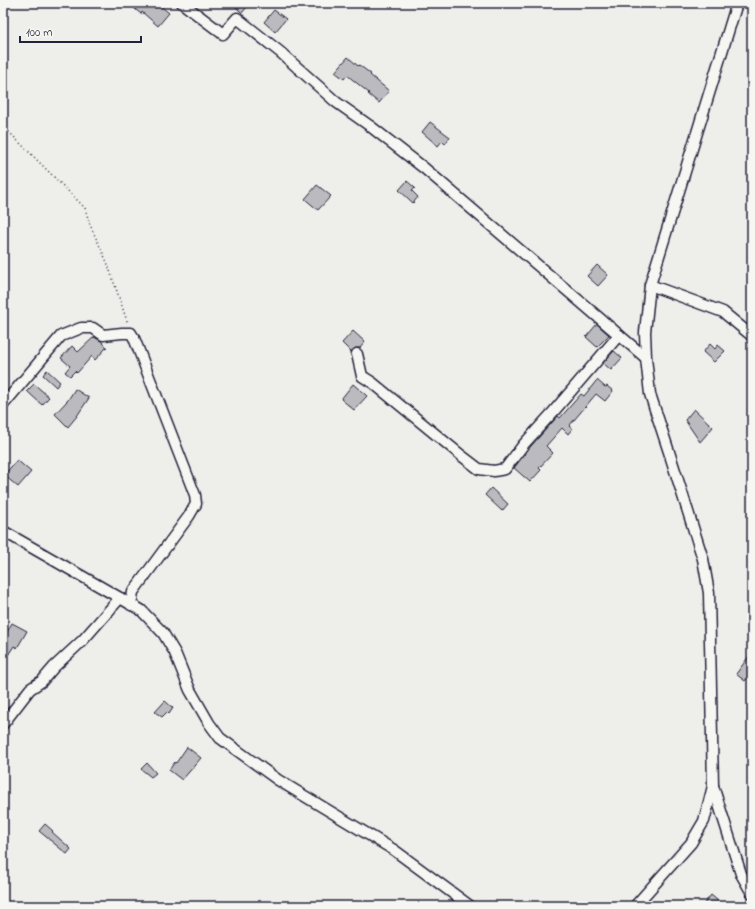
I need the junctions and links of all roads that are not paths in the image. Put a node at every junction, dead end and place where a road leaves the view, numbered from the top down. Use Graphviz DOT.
graph roads {
  1 [pos="182,3"];
  2 [pos="737,3"];
  3 [pos="650,284"];
  4 [pos="619,335"];
  5 [pos="752,336"];
  6 [pos="357,354"];
  7 [pos="646,358"];
  8 [pos="3,405"];
  9 [pos="3,531"];
  10 [pos="120,598"];
  11 [pos="132,605"];
  12 [pos="3,724"];
  13 [pos="713,786"];
  14 [pos="752,893"];
  15 [pos="470,906"];
  16 [pos="635,906"];
  1 -- 4 [label="street"];
  2 -- 3 [label="street"];
  3 -- 5 [label="street"];
  3 -- 7 [label="street"];
  4 -- 6 [label="street"];
  4 -- 7 [label="street"];
  7 -- 13 [label="street"];
  8 -- 11 [label="street"];
  9 -- 10 [label="street"];
  10 -- 11 [label="street"];
  10 -- 12 [label="street"];
  11 -- 15 [label="street"];
  13 -- 14 [label="street"];
  13 -- 16 [label="street"];
}
